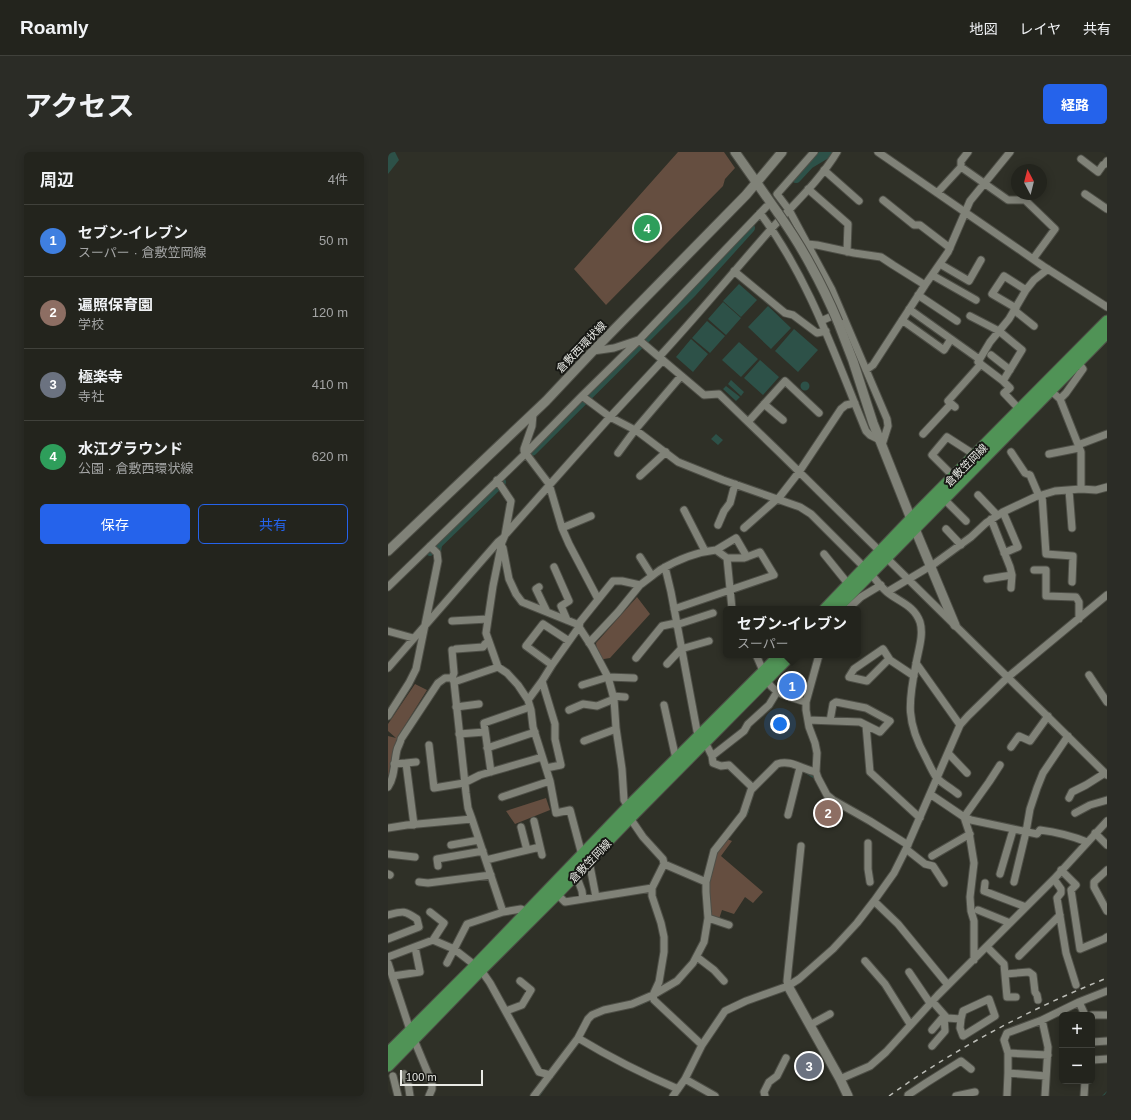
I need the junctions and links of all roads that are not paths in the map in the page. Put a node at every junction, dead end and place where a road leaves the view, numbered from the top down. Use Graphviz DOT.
graph roads {
  1 [pos="735,152"];
  2 [pos="782,152"];
  3 [pos="814,152"];
  4 [pos="837,152"];
  5 [pos="878,152"];
  6 [pos="968,152"];
  7 [pos="1010,152"];
  8 [pos="1081,159"];
  9 [pos="1107,161"];
  10 [pos="961,167"];
  11 [pos="825,171"];
  12 [pos="757,182"];
  13 [pos="984,183"];
  14 [pos="809,190"];
  15 [pos="937,193"];
  16 [pos="1085,194"];
  17 [pos="883,200"];
  18 [pos="859,201"];
  19 [pos="1107,209"];
  20 [pos="789,210"];
  21 [pos="966,212"];
  22 [pos="772,229"];
  23 [pos="808,244"];
  24 [pos="950,248"];
  25 [pos="847,252"];
  26 [pos="1033,259"];
  27 [pos="981,260"];
  28 [pos="940,264"];
  29 [pos="1048,269"];
  30 [pos="735,272"];
  31 [pos="932,275"];
  32 [pos="925,285"];
  33 [pos="1026,290"];
  34 [pos="918,295"];
  35 [pos="976,300"];
  36 [pos="1107,307"];
  37 [pos="909,309"];
  38 [pos="1015,309"];
  39 [pos="842,312"];
  40 [pos="970,316"];
  41 [pos="902,320"];
  42 [pos="821,321"];
  43 [pos="957,321"];
  44 [pos="1107,321"];
  45 [pos="1034,326"];
  46 [pos="999,331"];
  47 [pos="826,332"];
  48 [pos="1107,333"];
  49 [pos="951,339"];
  50 [pos="641,341"];
  51 [pos="593,351"];
  52 [pos="991,355"];
  53 [pos="661,358"];
  54 [pos="980,362"];
  55 [pos="1078,362"];
  56 [pos="866,370"];
  57 [pos="1010,370"];
  58 [pos="681,376"];
  59 [pos="1003,381"];
  60 [pos="1050,390"];
  61 [pos="584,398"];
  62 [pos="1060,400"];
  63 [pos="855,403"];
  64 [pos="764,404"];
  65 [pos="819,413"];
  66 [pos="1022,413"];
  67 [pos="532,414"];
  68 [pos="608,416"];
  69 [pos="783,420"];
  70 [pos="748,422"];
  71 [pos="635,430"];
  72 [pos="923,434"];
  73 [pos="1107,434"];
  74 [pos="881,443"];
  75 [pos="1079,446"];
  76 [pos="666,452"];
  77 [pos="1011,452"];
  78 [pos="618,453"];
  79 [pos="1049,454"];
  80 [pos="527,455"];
  81 [pos="975,455"];
  82 [pos="799,472"];
  83 [pos="640,476"];
  84 [pos="954,477"];
  85 [pos="499,482"];
  86 [pos="549,484"];
  87 [pos="735,484"];
  88 [pos="1107,487"];
  89 [pos="1081,489"];
  90 [pos="1069,490"];
  91 [pos="978,495"];
  92 [pos="1040,495"];
  93 [pos="778,499"];
  94 [pos="944,499"];
  95 [pos="684,510"];
  96 [pos="1000,513"];
  97 [pos="591,516"];
  98 [pos="991,520"];
  99 [pos="966,521"];
  100 [pos="913,524"];
  101 [pos="718,525"];
  102 [pos="562,528"];
  103 [pos="744,528"];
  104 [pos="1072,528"];
  105 [pos="946,529"];
  106 [pos="504,538"];
  107 [pos="961,545"];
  108 [pos="432,548"];
  109 [pos="716,550"];
  110 [pos="388,551"];
  111 [pos="706,551"];
  112 [pos="1004,553"];
  113 [pos="824,554"];
  114 [pos="884,555"];
  115 [pos="640,557"];
  116 [pos="748,557"];
  117 [pos="727,558"];
  118 [pos="931,566"];
  119 [pos="554,567"];
  120 [pos="665,568"];
  121 [pos="1034,570"];
  122 [pos="868,571"];
  123 [pos="1012,575"];
  124 [pos="652,576"];
  125 [pos="987,579"];
  126 [pos="909,580"];
  127 [pos="1072,582"];
  128 [pos="640,585"];
  129 [pos="849,585"];
  130 [pos="881,585"];
  131 [pos="388,587"];
  132 [pos="539,587"];
  133 [pos="1011,588"];
  134 [pos="730,590"];
  135 [pos="887,592"];
  136 [pos="1107,595"];
  137 [pos="598,599"];
  138 [pos="732,606"];
  139 [pos="828,606"];
  140 [pos="839,606"];
  141 [pos="851,606"];
  142 [pos="674,609"];
  143 [pos="547,612"];
  144 [pos="713,613"];
  145 [pos="486,619"];
  146 [pos="1079,619"];
  147 [pos="567,620"];
  148 [pos="452,621"];
  149 [pos="676,624"];
  150 [pos="955,625"];
  151 [pos="579,626"];
  152 [pos="424,628"];
  153 [pos="388,631"];
  154 [pos="413,638"];
  155 [pos="569,641"];
  156 [pos="709,641"];
  157 [pos="487,643"];
  158 [pos="589,643"];
  159 [pos="681,650"];
  160 [pos="392,658"];
  161 [pos="636,658"];
  162 [pos="757,658"];
  163 [pos="778,658"];
  164 [pos="787,658"];
  165 [pos="818,658"];
  166 [pos="889,659"];
  167 [pos="916,663"];
  168 [pos="667,664"];
  169 [pos="552,665"];
  170 [pos="498,667"];
  171 [pos="388,668"];
  172 [pos="1090,675"];
  173 [pos="765,676"];
  174 [pos="914,676"];
  175 [pos="608,677"];
  176 [pos="1008,677"];
  177 [pos="634,678"];
  178 [pos="453,680"];
  179 [pos="542,681"];
  180 [pos="582,685"];
  181 [pos="777,692"];
  182 [pos="613,697"];
  183 [pos="625,697"];
  184 [pos="806,702"];
  185 [pos="1107,702"];
  186 [pos="529,703"];
  187 [pos="479,704"];
  188 [pos="664,705"];
  189 [pos="456,707"];
  190 [pos="569,710"];
  191 [pos="388,716"];
  192 [pos="1048,716"];
  193 [pos="808,720"];
  194 [pos="830,721"];
  195 [pos="866,725"];
  196 [pos="960,725"];
  197 [pos="616,729"];
  198 [pos="485,732"];
  199 [pos="535,732"];
  200 [pos="459,734"];
  201 [pos="1068,736"];
  202 [pos="702,739"];
  203 [pos="584,741"];
  204 [pos="430,745"];
  205 [pos="1012,747"];
  206 [pos="487,748"];
  207 [pos="948,753"];
  208 [pos="712,756"];
  209 [pos="542,757"];
  210 [pos="676,759"];
  211 [pos="416,762"];
  212 [pos="406,763"];
  213 [pos="394,764"];
  214 [pos="1000,765"];
  215 [pos="800,767"];
  216 [pos="546,768"];
  217 [pos="490,772"];
  218 [pos="816,772"];
  219 [pos="968,773"];
  220 [pos="1106,774"];
  221 [pos="937,778"];
  222 [pos="550,781"];
  223 [pos="464,783"];
  224 [pos="388,787"];
  225 [pos="753,788"];
  226 [pos="930,794"];
  227 [pos="958,794"];
  228 [pos="502,797"];
  229 [pos="1069,798"];
  230 [pos="1107,800"];
  231 [pos="629,813"];
  232 [pos="1075,813"];
  233 [pos="788,815"];
  234 [pos="964,817"];
  235 [pos="920,818"];
  236 [pos="472,819"];
  237 [pos="534,821"];
  238 [pos="1107,821"];
  239 [pos="414,825"];
  240 [pos="520,827"];
  241 [pos="388,828"];
  242 [pos="1013,830"];
  243 [pos="1026,832"];
  244 [pos="1095,833"];
  245 [pos="970,834"];
  246 [pos="479,840"];
  247 [pos="1087,842"];
  248 [pos="868,843"];
  249 [pos="451,845"];
  250 [pos="1107,845"];
  251 [pos="801,846"];
  252 [pos="540,847"];
  253 [pos="907,847"];
  254 [pos="527,850"];
  255 [pos="483,851"];
  256 [pos="388,854"];
  257 [pos="542,855"];
  258 [pos="932,856"];
  259 [pos="415,857"];
  260 [pos="586,858"];
  261 [pos="486,860"];
  262 [pos="664,864"];
  263 [pos="438,866"];
  264 [pos="1061,870"];
  265 [pos="1107,870"];
  266 [pos="1000,874"];
  267 [pos="491,875"];
  268 [pos="576,875"];
  269 [pos="1054,879"];
  270 [pos="418,882"];
  271 [pos="706,882"];
  272 [pos="870,882"];
  273 [pos="1014,882"];
  274 [pos="944,883"];
  275 [pos="985,883"];
  276 [pos="652,888"];
  277 [pos="553,891"];
  278 [pos="596,897"];
  279 [pos="583,899"];
  280 [pos="874,901"];
  281 [pos="1026,907"];
  282 [pos="1106,908"];
  283 [pos="978,910"];
  284 [pos="430,912"];
  285 [pos="503,912"];
  286 [pos="530,915"];
  287 [pos="1060,915"];
  288 [pos="388,916"];
  289 [pos="708,918"];
  290 [pos="1010,923"];
  291 [pos="729,925"];
  292 [pos="1107,937"];
  293 [pos="388,939"];
  294 [pos="433,940"];
  295 [pos="987,946"];
  296 [pos="415,947"];
  297 [pos="454,949"];
  298 [pos="1080,950"];
  299 [pos="1066,953"];
  300 [pos="1019,956"];
  301 [pos="388,957"];
  302 [pos="697,957"];
  303 [pos="974,960"];
  304 [pos="865,961"];
  305 [pos="388,963"];
  306 [pos="447,963"];
  307 [pos="478,968"];
  308 [pos="910,972"];
  309 [pos="1005,974"];
  310 [pos="520,981"];
  311 [pos="724,981"];
  312 [pos="392,982"];
  313 [pos="948,985"];
  314 [pos="1076,985"];
  315 [pos="788,986"];
  316 [pos="1107,991"];
  317 [pos="653,996"];
  318 [pos="1016,997"];
  319 [pos="1038,1000"];
  320 [pos="931,1002"];
  321 [pos="1079,1002"];
  322 [pos="506,1011"];
  323 [pos="1084,1012"];
  324 [pos="830,1014"];
  325 [pos="1095,1015"];
  326 [pos="1107,1015"];
  327 [pos="944,1016"];
  328 [pos="961,1019"];
  329 [pos="1042,1020"];
  330 [pos="910,1024"];
  331 [pos="810,1025"];
  332 [pos="932,1030"];
  333 [pos="412,1035"];
  334 [pos="578,1038"];
  335 [pos="1107,1041"];
  336 [pos="1095,1042"];
  337 [pos="702,1045"];
  338 [pos="932,1046"];
  339 [pos="1008,1052"];
  340 [pos="388,1053"];
  341 [pos="1048,1055"];
  342 [pos="786,1058"];
  343 [pos="1107,1059"];
  344 [pos="1095,1060"];
  345 [pos="388,1066"];
  346 [pos="971,1069"];
  347 [pos="1008,1073"];
  348 [pos="404,1074"];
  349 [pos="550,1075"];
  350 [pos="393,1076"];
  351 [pos="1046,1076"];
  352 [pos="685,1079"];
  353 [pos="840,1079"];
  354 [pos="1085,1084"];
  355 [pos="678,1090"];
  356 [pos="975,1092"];
  357 [pos="764,1095"];
  358 [pos="398,1096"];
  359 [pos="410,1096"];
  360 [pos="429,1096"];
  361 [pos="534,1096"];
  362 [pos="674,1096"];
  363 [pos="715,1096"];
  364 [pos="848,1096"];
  365 [pos="908,1096"];
  366 [pos="956,1096"];
  367 [pos="1007,1096"];
  368 [pos="1045,1096"];
  369 [pos="1084,1096"];
  1 -- 12 [label="street"];
  2 -- 12 [label="street, 倉敷西環状線"];
  3 -- 20 [label="street"];
  4 -- 11 [label="street"];
  5 -- 15 [label="street"];
  6 -- 10 [label="street"];
  7 -- 13 [label="street"];
  8 -- 9 [label="street"];
  10 -- 13 [label="street"];
  10 -- 15 [label="street"];
  11 -- 14 [label="street"];
  11 -- 18 [label="street"];
  12 -- 51 [label="street, 倉敷西環状線"];
  12 -- 74 [label="street, bridge"];
  13 -- 21 [label="street"];
  13 -- 26 [label="street"];
  14 -- 20 [label="street"];
  14 -- 25 [label="street"];
  15 -- 21 [label="street"];
  16 -- 19 [label="street"];
  17 -- 24 [label="street"];
  20 -- 22 [label="street"];
  20 -- 23 [label="street"];
  21 -- 24 [label="street"];
  21 -- 26 [label="street"];
  22 -- 30 [label="street"];
  22 -- 42 [label="street"];
  22 -- 50 [label="street"];
  23 -- 25 [label="street"];
  23 -- 39 [label="street"];
  24 -- 28 [label="street"];
  25 -- 32 [label="street"];
  26 -- 29 [label="street"];
  27 -- 28 [label="street"];
  28 -- 31 [label="street"];
  29 -- 33 [label="street"];
  29 -- 36 [label="street"];
  30 -- 47 [label="street"];
  30 -- 53 [label="street"];
  31 -- 32 [label="street"];
  31 -- 35 [label="street"];
  32 -- 34 [label="street"];
  33 -- 38 [label="street"];
  33 -- 38 [label="street"];
  34 -- 37 [label="street"];
  34 -- 43 [label="street"];
  37 -- 41 [label="street"];
  37 -- 49 [label="street"];
  38 -- 45 [label="street"];
  38 -- 46 [label="street"];
  39 -- 42 [label="street"];
  39 -- 56 [label="street"];
  40 -- 46 [label="street"];
  41 -- 49 [label="street"];
  41 -- 56 [label="street"];
  42 -- 47 [label="street"];
  44 -- 66 [label="main road, 倉敷笠岡線"];
  46 -- 54 [label="street"];
  46 -- 57 [label="street"];
  47 -- 63 [label="street"];
  48 -- 55 [label="main road, 倉敷笠岡線"];
  49 -- 54 [label="street"];
  50 -- 51 [label="street"];
  50 -- 53 [label="street"];
  50 -- 61 [label="street"];
  51 -- 67 [label="street, 倉敷西環状線"];
  52 -- 57 [label="street"];
  53 -- 58 [label="street"];
  53 -- 68 [label="street"];
  54 -- 59 [label="street"];
  54 -- 72 [label="street"];
  55 -- 60 [label="main road, 倉敷笠岡線"];
  55 -- 62 [label="street"];
  56 -- 74 [label="street"];
  57 -- 59 [label="street"];
  58 -- 70 [label="street"];
  58 -- 71 [label="street"];
  59 -- 66 [label="street"];
  60 -- 62 [label="street"];
  60 -- 66 [label="main road, 倉敷笠岡線"];
  61 -- 68 [label="street"];
  61 -- 80 [label="street"];
  62 -- 75 [label="street"];
  63 -- 74 [label="street"];
  63 -- 82 [label="street"];
  64 -- 65 [label="street"];
  64 -- 69 [label="street"];
  64 -- 70 [label="street"];
  66 -- 81 [label="main road, 倉敷笠岡線"];
  66 -- 94 [label="main road, 倉敷笠岡線"];
  67 -- 80 [label="street"];
  67 -- 110 [label="street, 倉敷西環状線"];
  68 -- 71 [label="street"];
  68 -- 86 [label="street"];
  70 -- 82 [label="street"];
  71 -- 76 [label="street"];
  71 -- 78 [label="street"];
  73 -- 75 [label="street"];
  74 -- 100 [label="street"];
  75 -- 79 [label="street"];
  75 -- 89 [label="street"];
  76 -- 83 [label="street"];
  76 -- 87 [label="street"];
  77 -- 92 [label="street"];
  80 -- 85 [label="street"];
  80 -- 86 [label="street"];
  81 -- 84 [label="main road, 倉敷笠岡線"];
  81 -- 84 [label="street"];
  82 -- 93 [label="street"];
  82 -- 114 [label="street"];
  84 -- 100 [label="main road, 倉敷笠岡線"];
  85 -- 106 [label="street"];
  85 -- 108 [label="street"];
  86 -- 102 [label="street"];
  86 -- 106 [label="street"];
  87 -- 93 [label="street"];
  87 -- 101 [label="street"];
  88 -- 89 [label="street"];
  89 -- 90 [label="street"];
  90 -- 92 [label="street"];
  90 -- 104 [label="street"];
  91 -- 96 [label="street"];
  92 -- 96 [label="street"];
  92 -- 127 [label="street"];
  93 -- 103 [label="street"];
  93 -- 122 [label="street"];
  94 -- 99 [label="street"];
  94 -- 100 [label="main road, 倉敷笠岡線"];
  95 -- 111 [label="street"];
  96 -- 98 [label="street"];
  96 -- 112 [label="street"];
  97 -- 102 [label="street"];
  98 -- 107 [label="street"];
  98 -- 112 [label="street"];
  100 -- 114 [label="main road, 倉敷笠岡線"];
  100 -- 118 [label="street"];
  102 -- 137 [label="street"];
  105 -- 107 [label="street"];
  106 -- 143 [label="street"];
  106 -- 145 [label="street"];
  106 -- 152 [label="street"];
  107 -- 118 [label="street"];
  108 -- 131 [label="street"];
  108 -- 152 [label="street"];
  109 -- 111 [label="street"];
  109 -- 116 [label="street"];
  109 -- 117 [label="street"];
  111 -- 120 [label="street"];
  112 -- 123 [label="street"];
  113 -- 129 [label="street"];
  114 -- 122 [label="main road, 倉敷笠岡線"];
  114 -- 126 [label="street"];
  115 -- 124 [label="street"];
  116 -- 117 [label="street"];
  116 -- 134 [label="street"];
  117 -- 134 [label="street"];
  118 -- 126 [label="street"];
  118 -- 150 [label="street"];
  119 -- 147 [label="street"];
  120 -- 124 [label="street"];
  120 -- 142 [label="street"];
  121 -- 146 [label="street"];
  122 -- 129 [label="main road, 倉敷笠岡線"];
  122 -- 130 [label="street"];
  122 -- 140 [label="main road, 倉敷笠岡線"];
  123 -- 125 [label="street"];
  123 -- 133 [label="street"];
  124 -- 128 [label="street"];
  126 -- 135 [label="street"];
  126 -- 150 [label="street"];
  128 -- 137 [label="street"];
  128 -- 158 [label="street"];
  129 -- 139 [label="main road, 倉敷笠岡線"];
  130 -- 135 [label="street"];
  130 -- 141 [label="street"];
  132 -- 143 [label="street"];
  134 -- 138 [label="street"];
  134 -- 142 [label="street"];
  135 -- 167 [label="street"];
  136 -- 146 [label="street"];
  137 -- 151 [label="street"];
  142 -- 149 [label="street"];
  143 -- 147 [label="street"];
  144 -- 149 [label="street"];
  145 -- 148 [label="street"];
  145 -- 157 [label="street"];
  146 -- 176 [label="street"];
  147 -- 151 [label="street"];
  149 -- 159 [label="street"];
  149 -- 161 [label="street"];
  150 -- 176 [label="street"];
  151 -- 155 [label="street"];
  151 -- 158 [label="street"];
  152 -- 154 [label="street"];
  152 -- 191 [label="street"];
  153 -- 154 [label="street"];
  154 -- 160 [label="street"];
  155 -- 169 [label="street"];
  155 -- 169 [label="street"];
  156 -- 159 [label="street"];
  157 -- 170 [label="street"];
  157 -- 178 [label="street"];
  158 -- 175 [label="street"];
  159 -- 168 [label="street"];
  159 -- 202 [label="street"];
  160 -- 171 [label="street"];
  162 -- 173 [label="street"];
  163 -- 173 [label="main road, 倉敷笠岡線"];
  164 -- 173 [label="main road, 倉敷笠岡線"];
  165 -- 184 [label="street"];
  166 -- 166 [label="street"];
  166 -- 174 [label="street"];
  167 -- 174 [label="street"];
  167 -- 196 [label="street"];
  169 -- 179 [label="street"];
  170 -- 178 [label="street"];
  170 -- 186 [label="street"];
  172 -- 185 [label="street"];
  173 -- 181 [label="street"];
  173 -- 202 [label="main road, 倉敷笠岡線"];
  174 -- 221 [label="street"];
  175 -- 177 [label="street"];
  175 -- 180 [label="street"];
  175 -- 182 [label="street"];
  176 -- 192 [label="street"];
  176 -- 196 [label="street"];
  178 -- 189 [label="street"];
  178 -- 213 [label="street"];
  179 -- 186 [label="street"];
  179 -- 216 [label="street"];
  181 -- 184 [label="street"];
  181 -- 208 [label="street"];
  182 -- 183 [label="street"];
  182 -- 190 [label="street"];
  182 -- 197 [label="street"];
  184 -- 193 [label="street"];
  186 -- 198 [label="street"];
  186 -- 199 [label="street"];
  187 -- 189 [label="street"];
  188 -- 210 [label="street"];
  189 -- 200 [label="street"];
  192 -- 201 [label="street"];
  192 -- 205 [label="street"];
  193 -- 194 [label="street"];
  193 -- 218 [label="street"];
  194 -- 195 [label="street"];
  194 -- 195 [label="street"];
  195 -- 235 [label="street"];
  196 -- 207 [label="street"];
  197 -- 203 [label="street"];
  197 -- 231 [label="street"];
  198 -- 200 [label="street"];
  198 -- 206 [label="street"];
  199 -- 206 [label="street"];
  199 -- 209 [label="street"];
  200 -- 223 [label="street"];
  201 -- 220 [label="street"];
  201 -- 243 [label="street"];
  202 -- 208 [label="street"];
  202 -- 210 [label="main road, 倉敷笠岡線"];
  202 -- 231 [label="main road, 倉敷笠岡線"];
  204 -- 223 [label="street"];
  206 -- 217 [label="street"];
  207 -- 219 [label="street"];
  207 -- 221 [label="street"];
  208 -- 225 [label="street"];
  209 -- 216 [label="street"];
  209 -- 217 [label="street"];
  210 -- 231 [label="main road, 倉敷笠岡線"];
  211 -- 212 [label="street"];
  212 -- 213 [label="street"];
  212 -- 239 [label="street"];
  213 -- 224 [label="street"];
  214 -- 234 [label="street"];
  215 -- 218 [label="street"];
  215 -- 225 [label="street"];
  215 -- 233 [label="street"];
  216 -- 222 [label="street"];
  217 -- 223 [label="street"];
  218 -- 253 [label="street"];
  220 -- 229 [label="street"];
  221 -- 226 [label="street"];
  221 -- 227 [label="street"];
  222 -- 228 [label="street"];
  222 -- 260 [label="street"];
  223 -- 236 [label="street"];
  225 -- 271 [label="street"];
  226 -- 234 [label="street"];
  226 -- 235 [label="street"];
  230 -- 232 [label="street"];
  231 -- 260 [label="main road, 倉敷笠岡線"];
  231 -- 262 [label="street"];
  234 -- 242 [label="street"];
  234 -- 245 [label="street"];
  235 -- 253 [label="street"];
  236 -- 239 [label="street"];
  236 -- 246 [label="street"];
  237 -- 252 [label="street"];
  238 -- 244 [label="street"];
  239 -- 241 [label="street"];
  240 -- 254 [label="street"];
  242 -- 243 [label="street"];
  242 -- 266 [label="street"];
  243 -- 247 [label="street"];
  243 -- 273 [label="street"];
  244 -- 247 [label="street"];
  244 -- 250 [label="street"];
  245 -- 258 [label="street"];
  245 -- 303 [label="street"];
  246 -- 249 [label="street"];
  246 -- 255 [label="street"];
  247 -- 264 [label="street"];
  248 -- 272 [label="street"];
  251 -- 315 [label="street"];
  252 -- 254 [label="street"];
  252 -- 257 [label="street"];
  253 -- 274 [label="street"];
  253 -- 280 [label="street"];
  254 -- 261 [label="street"];
  255 -- 261 [label="street"];
  255 -- 263 [label="street"];
  256 -- 259 [label="street"];
  260 -- 268 [label="main road, 倉敷笠岡線"];
  260 -- 277 [label="main road, 倉敷笠岡線"];
  260 -- 278 [label="street"];
  261 -- 267 [label="street"];
  262 -- 271 [label="street"];
  262 -- 276 [label="street"];
  264 -- 269 [label="street"];
  264 -- 298 [label="street"];
  265 -- 282 [label="street"];
  267 -- 270 [label="street"];
  267 -- 285 [label="street"];
  268 -- 277 [label="main road, 倉敷笠岡線"];
  268 -- 279 [label="street"];
  269 -- 281 [label="street"];
  269 -- 287 [label="street"];
  271 -- 289 [label="street"];
  275 -- 281 [label="street"];
  276 -- 278 [label="street"];
  276 -- 317 [label="street"];
  277 -- 279 [label="street"];
  277 -- 286 [label="main road, 倉敷笠岡線"];
  278 -- 279 [label="street"];
  280 -- 313 [label="street"];
  280 -- 315 [label="street"];
  281 -- 290 [label="street"];
  283 -- 290 [label="street"];
  284 -- 294 [label="street"];
  285 -- 286 [label="street"];
  285 -- 297 [label="street"];
  286 -- 307 [label="main road, 倉敷笠岡線"];
  287 -- 299 [label="street"];
  287 -- 300 [label="street"];
  288 -- 293 [label="street"];
  289 -- 291 [label="street"];
  289 -- 302 [label="street"];
  290 -- 295 [label="street"];
  292 -- 298 [label="street"];
  294 -- 296 [label="street"];
  294 -- 297 [label="street"];
  295 -- 303 [label="street"];
  295 -- 309 [label="street"];
  296 -- 301 [label="street"];
  296 -- 312 [label="street"];
  297 -- 306 [label="street"];
  297 -- 307 [label="street"];
  298 -- 299 [label="street"];
  299 -- 314 [label="street"];
  302 -- 311 [label="street"];
  302 -- 317 [label="street"];
  303 -- 313 [label="street"];
  304 -- 330 [label="street"];
  305 -- 312 [label="street"];
  307 -- 322 [label="street"];
  307 -- 333 [label="main road, 倉敷笠岡線"];
  308 -- 320 [label="street"];
  309 -- 318 [label="street"];
  309 -- 319 [label="street"];
  310 -- 322 [label="street"];
  312 -- 333 [label="street"];
  313 -- 320 [label="street"];
  315 -- 331 [label="street"];
  315 -- 337 [label="street"];
  316 -- 321 [label="street"];
  317 -- 334 [label="street"];
  317 -- 337 [label="street"];
  320 -- 327 [label="street"];
  320 -- 330 [label="street"];
  321 -- 323 [label="street"];
  321 -- 329 [label="street"];
  322 -- 349 [label="street"];
  324 -- 331 [label="street"];
  325 -- 326 [label="street"];
  327 -- 328 [label="street"];
  327 -- 332 [label="street"];
  327 -- 338 [label="street"];
  328 -- 328 [label="street"];
  329 -- 339 [label="street"];
  329 -- 341 [label="street"];
  330 -- 353 [label="street"];
  331 -- 353 [label="street"];
  333 -- 340 [label="main road, 倉敷笠岡線"];
  333 -- 345 [label="main road, 倉敷笠岡線"];
  333 -- 360 [label="street"];
  334 -- 349 [label="street"];
  334 -- 355 [label="street"];
  335 -- 336 [label="street"];
  337 -- 352 [label="street"];
  339 -- 341 [label="street"];
  339 -- 347 [label="street"];
  341 -- 351 [label="street"];
  342 -- 357 [label="street"];
  343 -- 344 [label="street"];
  346 -- 365 [label="street"];
  347 -- 351 [label="street"];
  347 -- 367 [label="street"];
  348 -- 359 [label="street"];
  349 -- 361 [label="street"];
  350 -- 358 [label="street"];
  351 -- 368 [label="street"];
  352 -- 355 [label="street"];
  352 -- 363 [label="street"];
  353 -- 364 [label="street"];
  354 -- 369 [label="street"];
  355 -- 362 [label="street"];
  356 -- 366 [label="street"];
}
